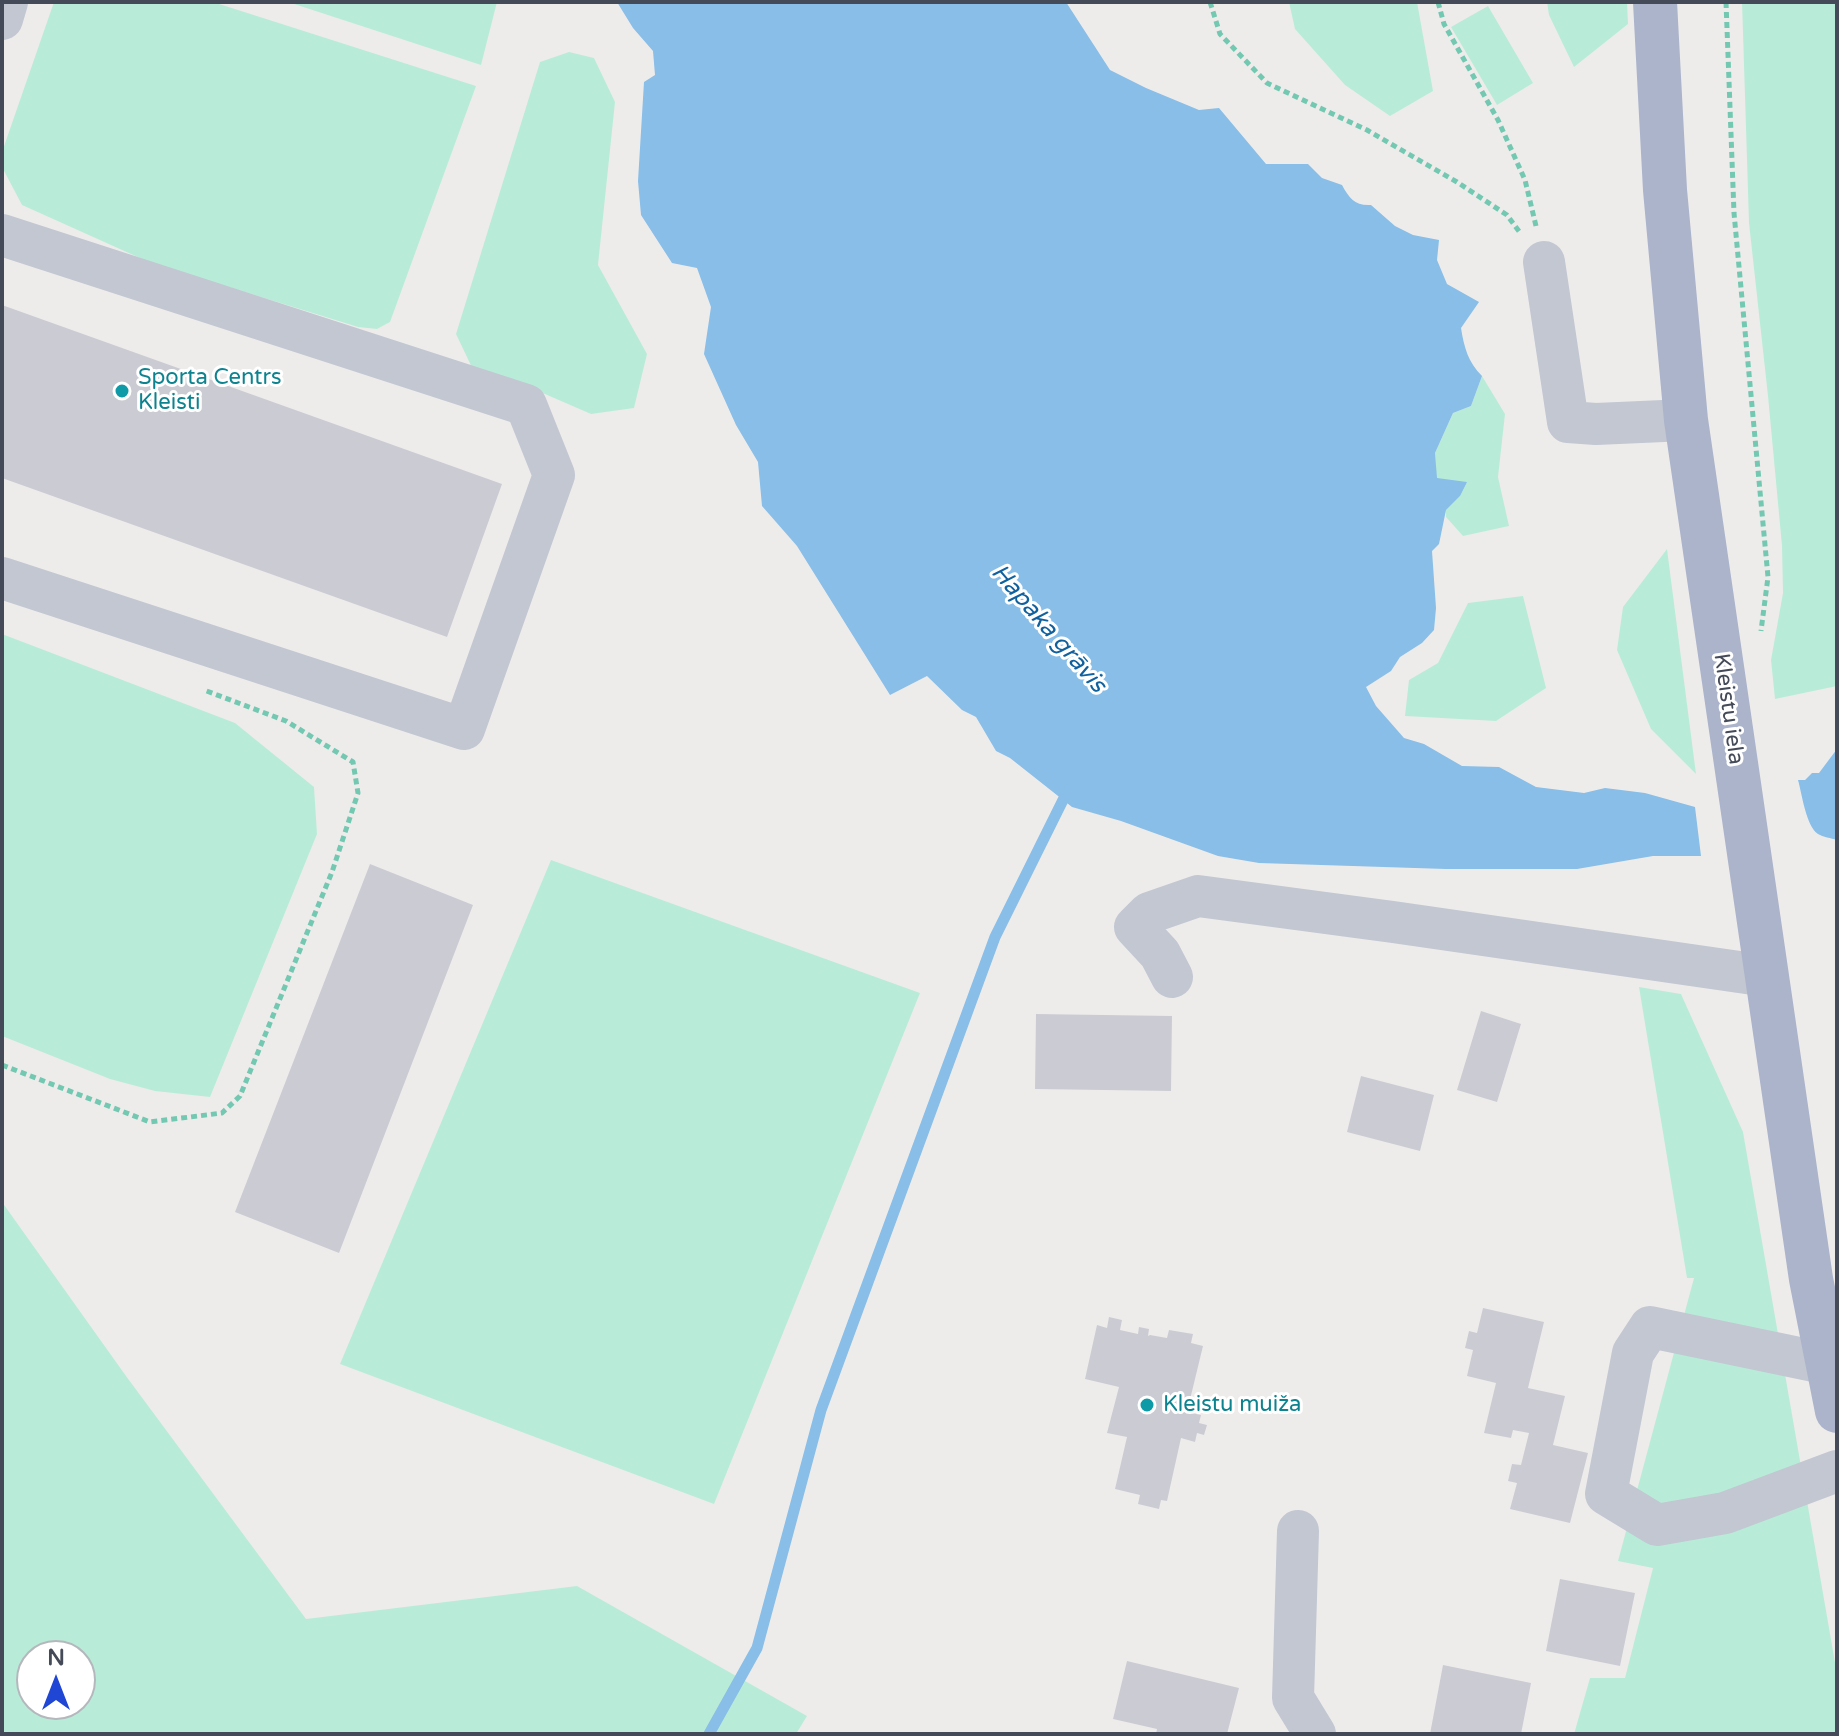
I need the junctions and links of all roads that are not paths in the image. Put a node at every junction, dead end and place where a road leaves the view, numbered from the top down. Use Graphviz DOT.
graph roads {
  1 [pos="7,2"];
  2 [pos="1655,2"];
  3 [pos="2,19"];
  4 [pos="2,235"];
  5 [pos="1544,262"];
  6 [pos="1686,420"];
  7 [pos="2,578"];
  8 [pos="1767,976"];
  9 [pos="1172,977"];
  10 [pos="1824,1276"];
  11 [pos="1828,1364"];
  12 [pos="1837,1411"];
  13 [pos="1837,1471"];
  14 [pos="1298,1531"];
  15 [pos="1315,1734"];
  1 -- 3 [label="lane"];
  2 -- 6 [label="main road, Kleistu iela"];
  4 -- 7 [label="lane"];
  5 -- 6 [label="lane"];
  6 -- 8 [label="main road, Kleistu iela"];
  8 -- 9 [label="lane"];
  8 -- 10 [label="main road, Kleistu iela"];
  10 -- 11 [label="main road, Kleistu iela"];
  11 -- 12 [label="main road, Kleistu iela"];
  11 -- 13 [label="lane"];
  14 -- 15 [label="lane"];
}
